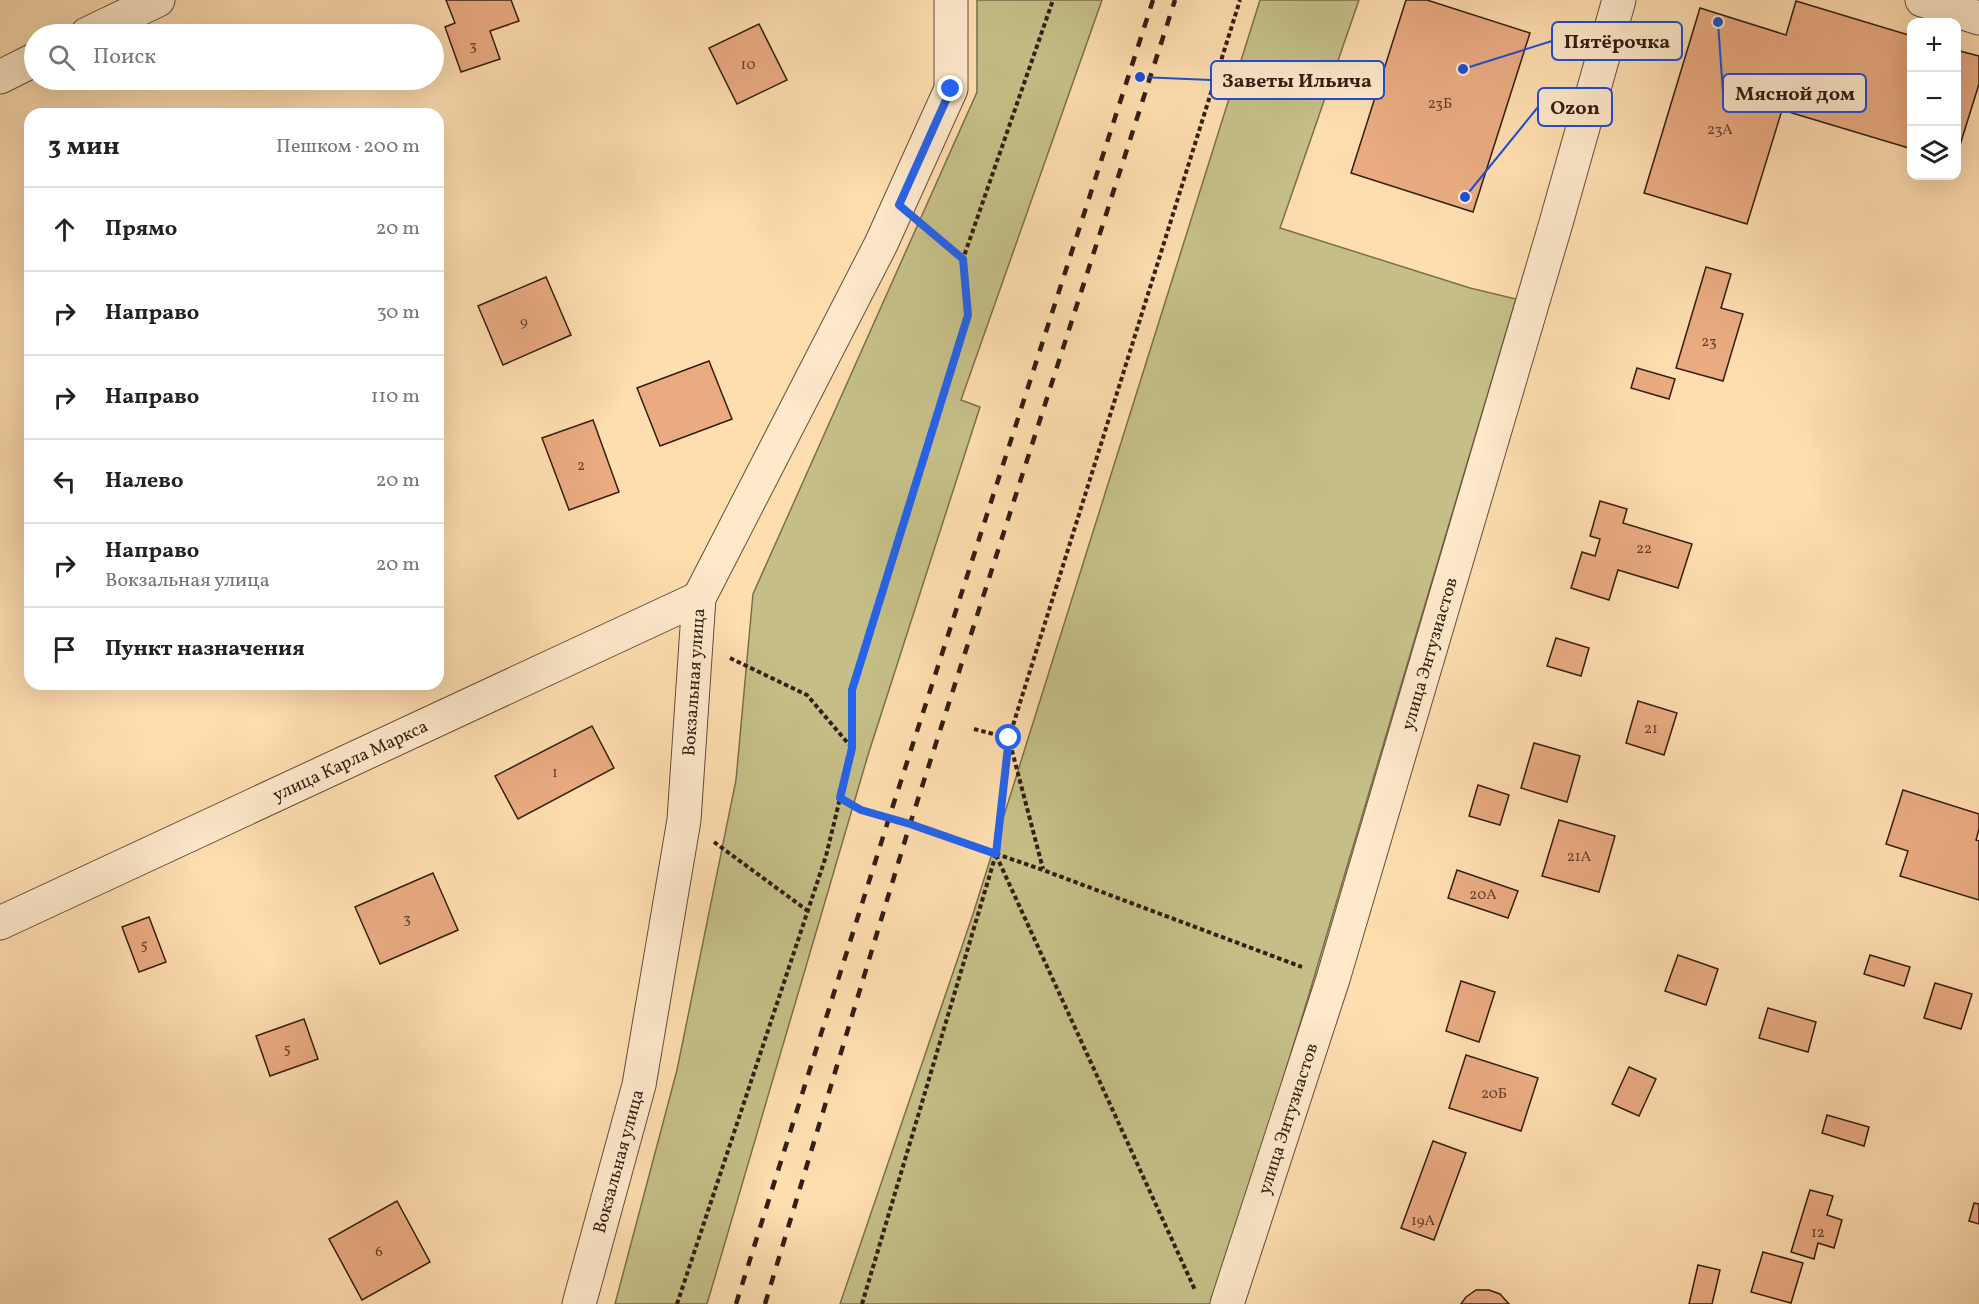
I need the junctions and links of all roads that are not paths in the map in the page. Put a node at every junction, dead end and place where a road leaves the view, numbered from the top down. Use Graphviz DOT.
graph roads {
  1 [pos="158,0"];
  2 [pos="951,0"];
  3 [pos="1619,0"];
  4 [pos="1922,0"];
  5 [pos="1979,18"];
  6 [pos="108,24"];
  7 [pos="24,65"];
  8 [pos="0,77"];
  9 [pos="699,598"];
  10 [pos="0,923"];
  11 [pos="579,1304"];
  12 [pos="1227,1304"];
  1 -- 6 [label="street"];
  2 -- 9 [label="street, Вокзальная улица"];
  3 -- 12 [label="street, улица Энтузиастов"];
  4 -- 5 [label="street"];
  7 -- 8 [label="street"];
  9 -- 10 [label="street, улица Карла Маркса"];
  9 -- 11 [label="street, Вокзальная улица"];
}
